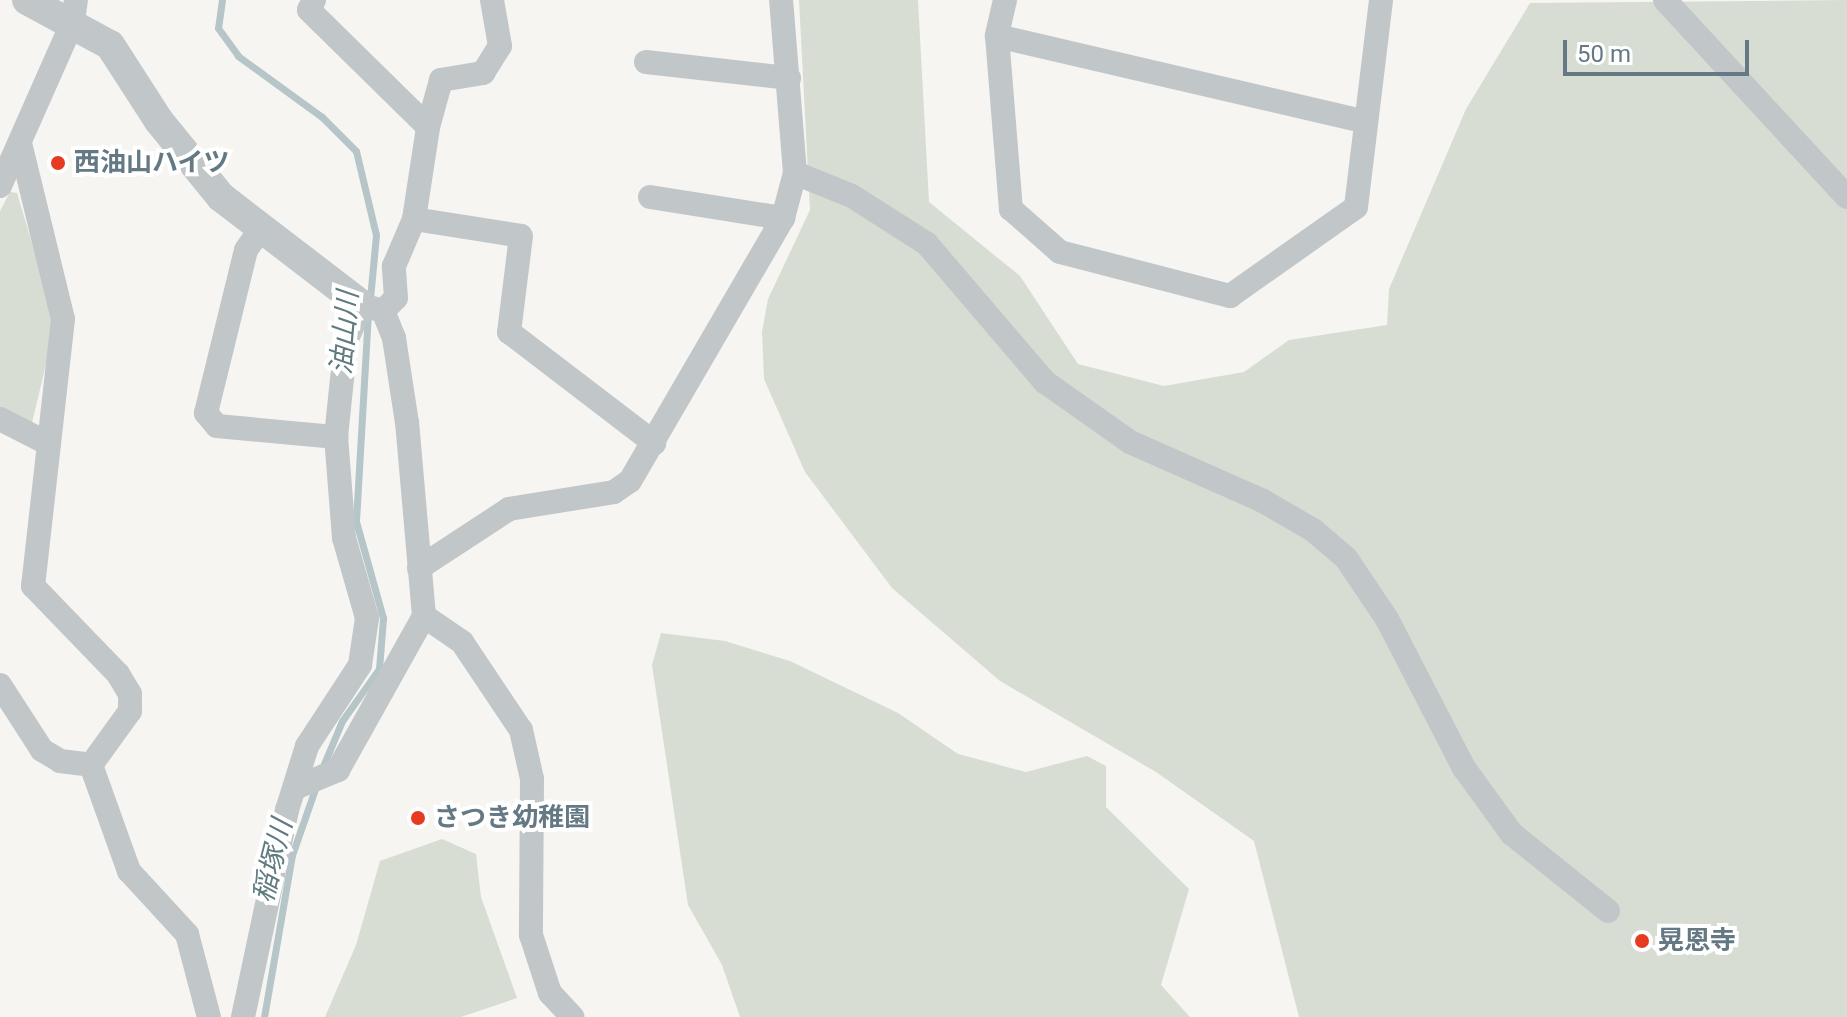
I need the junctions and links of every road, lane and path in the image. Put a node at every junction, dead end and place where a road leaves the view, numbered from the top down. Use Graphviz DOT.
graph roads {
  1 [pos="27,0"];
  2 [pos="314,0"];
  3 [pos="492,0"];
  4 [pos="781,0"];
  5 [pos="1005,0"];
  6 [pos="1665,0"];
  7 [pos="1373,2"];
  8 [pos="74,11"];
  9 [pos="997,36"];
  10 [pos="646,62"];
  11 [pos="789,78"];
  12 [pos="1366,122"];
  13 [pos="428,127"];
  14 [pos="21,147"];
  15 [pos="795,173"];
  16 [pos="0,186"];
  17 [pos="650,197"];
  18 [pos="1847,197"];
  19 [pos="783,218"];
  20 [pos="414,219"];
  21 [pos="260,230"];
  22 [pos="372,308"];
  23 [pos="0,419"];
  24 [pos="336,437"];
  25 [pos="654,443"];
  26 [pos="49,444"];
  27 [pos="419,568"];
  28 [pos="424,616"];
  29 [pos="0,685"];
  30 [pos="91,765"];
  31 [pos="295,788"];
  32 [pos="1608,911"];
  33 [pos="209,1017"];
  34 [pos="243,1017"];
  35 [pos="572,1017"];
  1 -- 8 [label="street"];
  2 -- 13 [label="street"];
  3 -- 13 [label="street"];
  4 -- 11 [label="street"];
  5 -- 9 [label="street"];
  6 -- 18 [label="street"];
  7 -- 12 [label="street"];
  8 -- 14 [label="street"];
  8 -- 21 [label="street"];
  9 -- 12 [label="street"];
  9 -- 12 [label="street"];
  10 -- 11 [label="street"];
  11 -- 15 [label="street"];
  13 -- 20 [label="street"];
  14 -- 16 [label="street"];
  14 -- 26 [label="street"];
  15 -- 19 [label="street"];
  15 -- 32 [label="street"];
  17 -- 19 [label="street"];
  19 -- 25 [label="street"];
  20 -- 22 [label="street"];
  20 -- 25 [label="street"];
  21 -- 22 [label="street"];
  21 -- 24 [label="street"];
  22 -- 24 [label="street"];
  22 -- 27 [label="street"];
  23 -- 26 [label="street"];
  24 -- 31 [label="street"];
  25 -- 27 [label="street"];
  26 -- 30 [label="street"];
  27 -- 28 [label="street"];
  28 -- 31 [label="street"];
  28 -- 35 [label="street"];
  29 -- 30 [label="street"];
  30 -- 33 [label="street"];
  31 -- 34 [label="street"];
}
